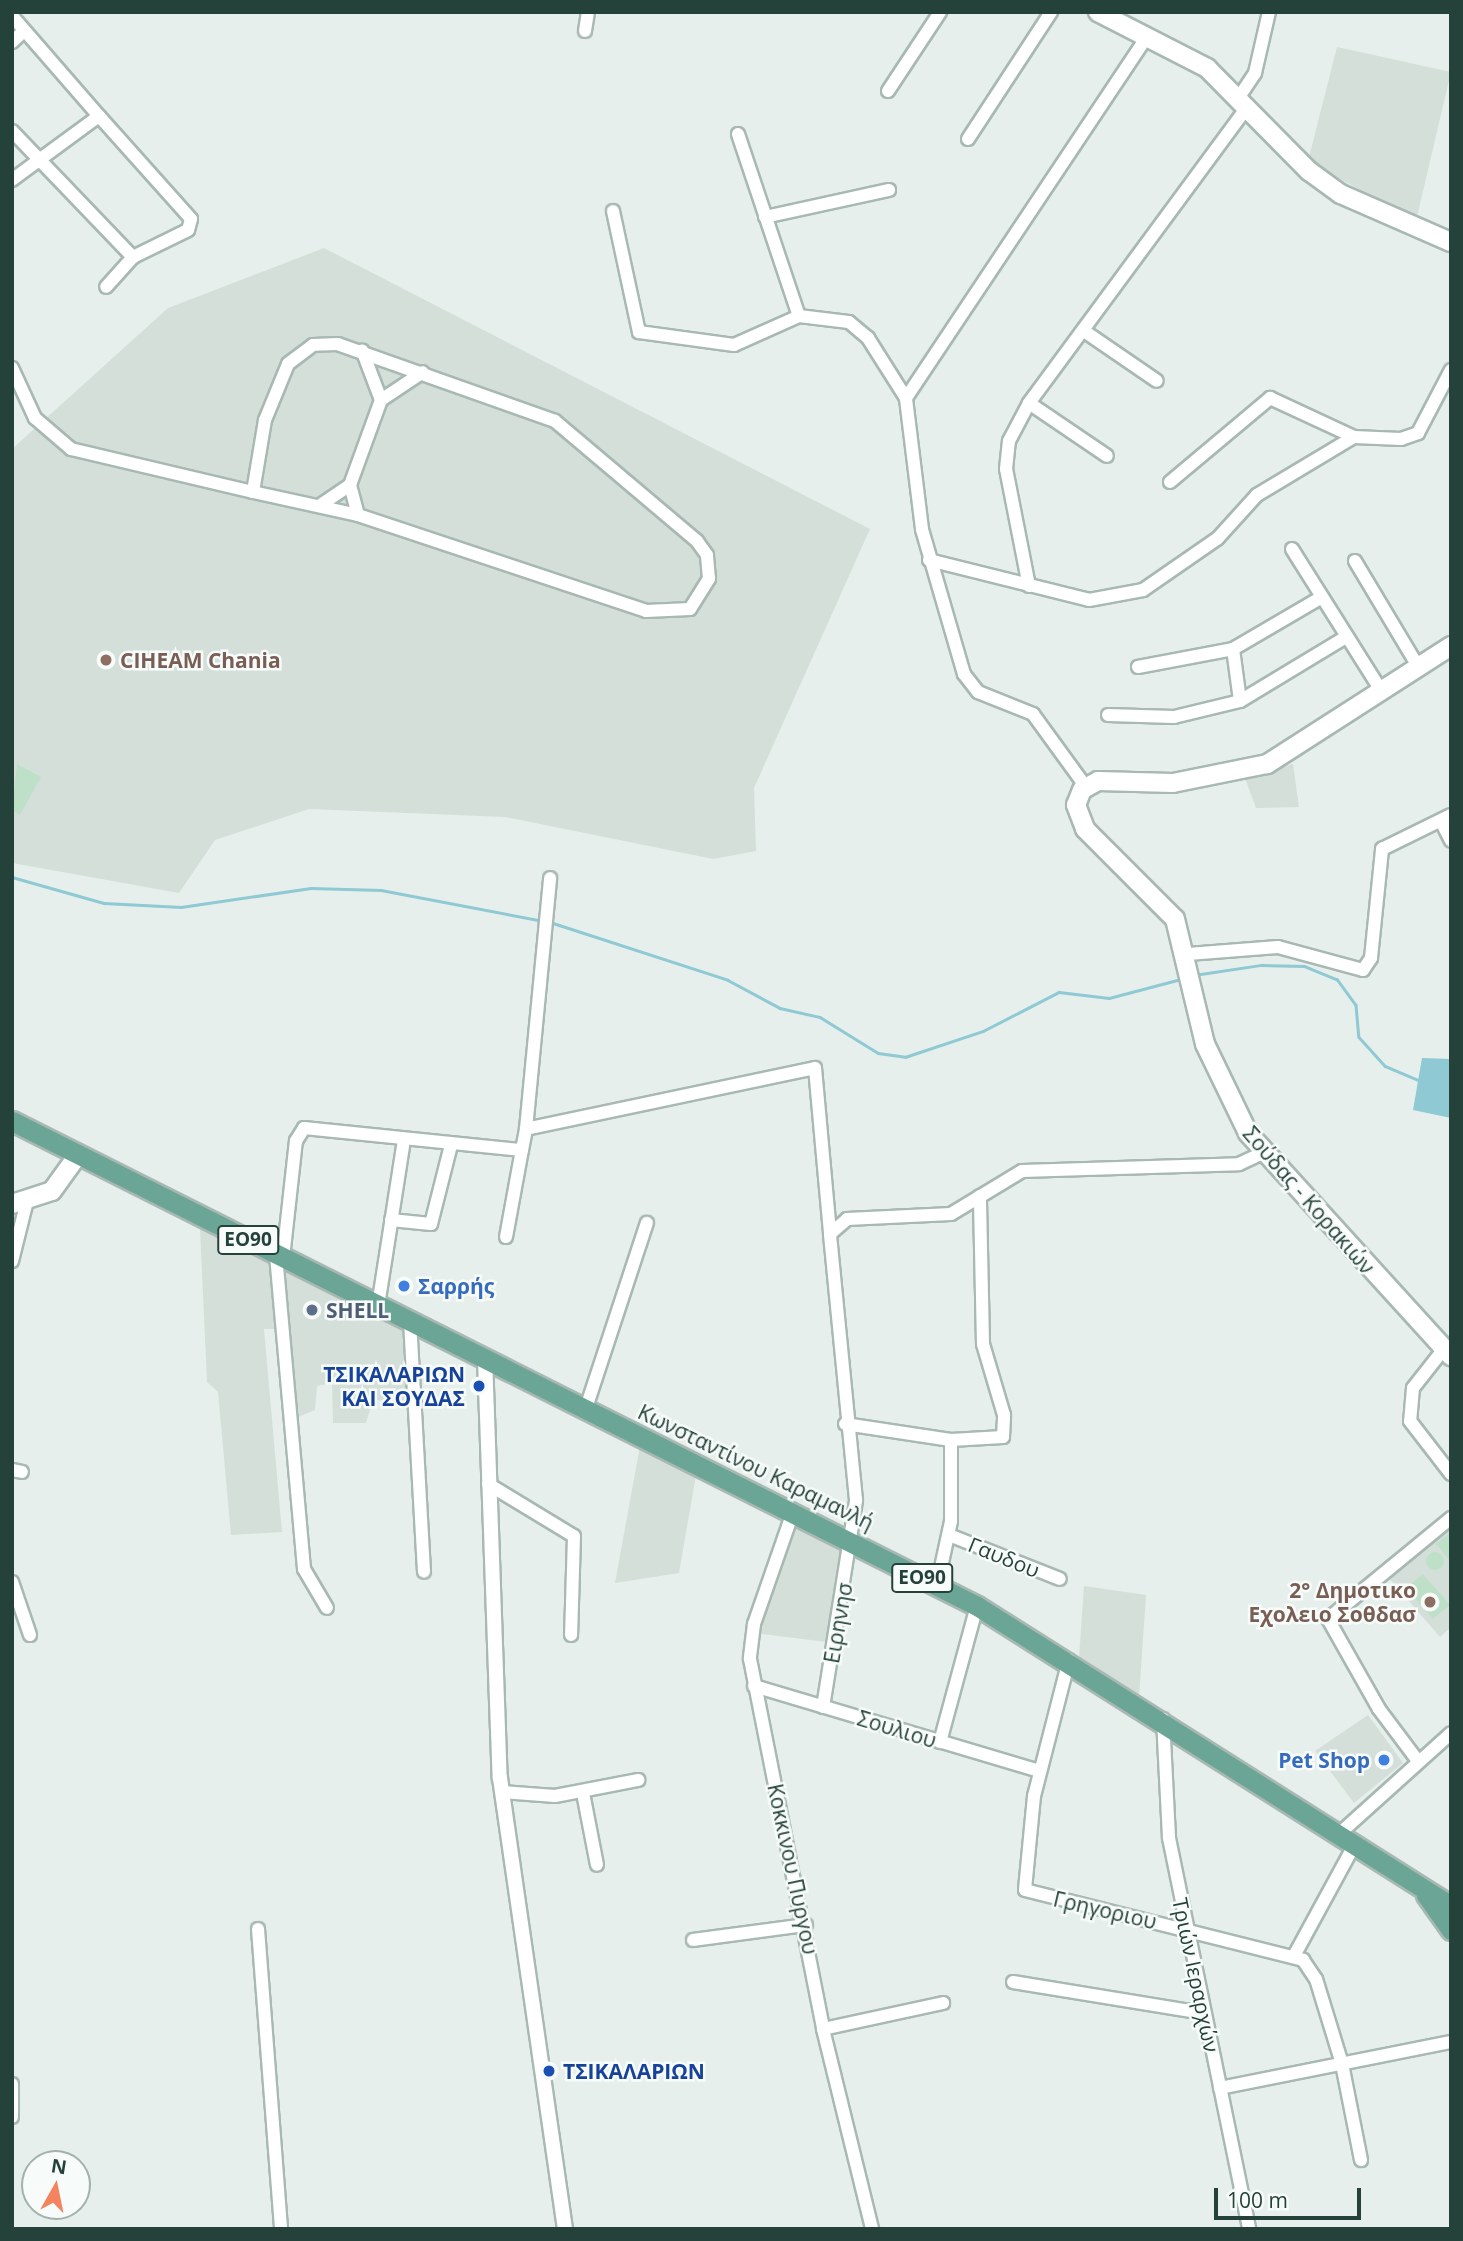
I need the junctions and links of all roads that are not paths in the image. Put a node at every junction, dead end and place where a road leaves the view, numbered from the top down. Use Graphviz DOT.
graph roads {
  1 [pos="588,12"];
  2 [pos="940,12"];
  3 [pos="1051,12"];
  4 [pos="1098,12"];
  5 [pos="1269,12"];
  6 [pos="12,16"];
  7 [pos="24,31"];
  8 [pos="585,31"];
  9 [pos="1149,35"];
  10 [pos="12,41"];
  11 [pos="888,92"];
  12 [pos="1244,102"];
  13 [pos="99,116"];
  14 [pos="12,131"];
  15 [pos="738,134"];
  16 [pos="968,139"];
  17 [pos="42,160"];
  18 [pos="12,180"];
  19 [pos="889,190"];
  20 [pos="613,211"];
  21 [pos="765,217"];
  22 [pos="1451,242"];
  23 [pos="133,257"];
  24 [pos="106,288"];
  25 [pos="799,316"];
  26 [pos="1084,331"];
  27 [pos="362,350"];
  28 [pos="12,368"];
  29 [pos="1451,370"];
  30 [pos="424,372"];
  31 [pos="1157,382"];
  32 [pos="906,398"];
  33 [pos="381,400"];
  34 [pos="1030,403"];
  35 [pos="1354,437"];
  36 [pos="1107,456"];
  37 [pos="1170,482"];
  38 [pos="350,485"];
  39 [pos="253,492"];
  40 [pos="319,506"];
  41 [pos="358,515"];
  42 [pos="1292,549"];
  43 [pos="929,560"];
  44 [pos="1355,561"];
  45 [pos="1028,586"];
  46 [pos="1322,597"];
  47 [pos="1346,637"];
  48 [pos="1451,646"];
  49 [pos="1233,649"];
  50 [pos="1138,667"];
  51 [pos="1419,668"];
  52 [pos="1382,692"];
  53 [pos="1240,701"];
  54 [pos="1108,715"];
  55 [pos="1086,787"];
  56 [pos="1446,818"];
  57 [pos="1451,841"];
  58 [pos="550,878"];
  59 [pos="1188,958"];
  60 [pos="12,1121"];
  61 [pos="526,1129"];
  62 [pos="404,1140"];
  63 [pos="451,1145"];
  64 [pos="522,1150"];
  65 [pos="1263,1153"];
  66 [pos="78,1155"];
  67 [pos="980,1196"];
  68 [pos="20,1203"];
  69 [pos="391,1220"];
  70 [pos="647,1223"];
  71 [pos="830,1234"];
  72 [pos="506,1237"];
  73 [pos="279,1257"];
  74 [pos="12,1261"];
  75 [pos="378,1306"];
  76 [pos="410,1321"];
  77 [pos="1447,1353"];
  78 [pos="485,1358"];
  79 [pos="586,1408"];
  80 [pos="845,1424"];
  81 [pos="951,1440"];
  82 [pos="1451,1474"];
  83 [pos="488,1484"];
  84 [pos="793,1511"];
  85 [pos="1451,1518"];
  86 [pos="948,1535"];
  87 [pos="853,1539"];
  88 [pos="424,1572"];
  89 [pos="1060,1579"];
  90 [pos="12,1582"];
  91 [pos="937,1586"];
  92 [pos="977,1606"];
  93 [pos="327,1608"];
  94 [pos="571,1634"];
  95 [pos="30,1635"];
  96 [pos="1069,1660"];
  97 [pos="754,1686"];
  98 [pos="823,1707"];
  99 [pos="1163,1719"];
  100 [pos="1451,1734"];
  101 [pos="940,1742"];
  102 [pos="1418,1760"];
  103 [pos="1040,1771"];
  104 [pos="638,1780"];
  105 [pos="502,1792"];
  106 [pos="583,1794"];
  107 [pos="1347,1839"];
  108 [pos="597,1865"];
  109 [pos="1421,1888"];
  110 [pos="1451,1906"];
  111 [pos="806,1925"];
  112 [pos="258,1929"];
  113 [pos="1186,1929"];
  114 [pos="1451,1930"];
  115 [pos="693,1940"];
  116 [pos="1294,1954"];
  117 [pos="1013,1982"];
  118 [pos="943,2003"];
  119 [pos="1203,2013"];
  120 [pos="823,2029"];
  121 [pos="1451,2042"];
  122 [pos="1342,2064"];
  123 [pos="12,2084"];
  124 [pos="1220,2088"];
  125 [pos="12,2117"];
  126 [pos="1361,2160"];
  127 [pos="281,2229"];
  128 [pos="565,2229"];
  129 [pos="872,2229"];
  130 [pos="1249,2229"];
  1 -- 8 [label="street"];
  2 -- 11 [label="street"];
  3 -- 16 [label="street"];
  4 -- 9 [label="main road"];
  5 -- 12 [label="street"];
  6 -- 7 [label="street"];
  7 -- 10 [label="street"];
  7 -- 13 [label="street"];
  9 -- 12 [label="main road"];
  9 -- 32 [label="street"];
  12 -- 22 [label="main road"];
  12 -- 26 [label="street"];
  13 -- 17 [label="street"];
  13 -- 23 [label="street"];
  14 -- 17 [label="street"];
  15 -- 21 [label="street"];
  17 -- 18 [label="street"];
  17 -- 23 [label="street"];
  19 -- 21 [label="street"];
  20 -- 25 [label="street"];
  21 -- 25 [label="street"];
  23 -- 24 [label="street"];
  25 -- 32 [label="street"];
  26 -- 31 [label="street"];
  26 -- 34 [label="street"];
  27 -- 30 [label="street"];
  27 -- 33 [label="street"];
  27 -- 39 [label="street"];
  28 -- 39 [label="street"];
  29 -- 35 [label="street"];
  30 -- 33 [label="street"];
  30 -- 41 [label="street"];
  32 -- 43 [label="street"];
  33 -- 38 [label="street"];
  34 -- 36 [label="street"];
  34 -- 45 [label="street"];
  35 -- 37 [label="street"];
  35 -- 45 [label="street"];
  38 -- 40 [label="street"];
  38 -- 41 [label="street"];
  39 -- 40 [label="street"];
  40 -- 41 [label="street"];
  42 -- 46 [label="street"];
  43 -- 45 [label="street"];
  43 -- 55 [label="street"];
  44 -- 51 [label="street"];
  46 -- 47 [label="street"];
  46 -- 49 [label="street"];
  47 -- 52 [label="street"];
  47 -- 53 [label="street"];
  48 -- 51 [label="main road"];
  49 -- 50 [label="street"];
  49 -- 53 [label="street"];
  51 -- 52 [label="main road"];
  52 -- 55 [label="main road"];
  53 -- 54 [label="street"];
  55 -- 59 [label="main road"];
  56 -- 57 [label="street"];
  56 -- 59 [label="street"];
  58 -- 61 [label="street"];
  59 -- 65 [label="main road, Σούδας - Κορακιών"];
  60 -- 66 [label="main road, Κωνσταντίνου Καραμανλή / ΕΟ90"];
  61 -- 64 [label="street"];
  61 -- 71 [label="street, Ειρηνησ"];
  62 -- 63 [label="street"];
  62 -- 69 [label="street"];
  62 -- 73 [label="street"];
  63 -- 64 [label="street"];
  63 -- 69 [label="street"];
  64 -- 72 [label="street"];
  65 -- 67 [label="street"];
  65 -- 77 [label="main road, Σούδας - Κορακιών"];
  66 -- 68 [label="main road"];
  66 -- 73 [label="main road, Κωνσταντίνου Καραμανλή / ΕΟ90"];
  67 -- 71 [label="street"];
  67 -- 81 [label="street"];
  68 -- 74 [label="street"];
  69 -- 75 [label="street"];
  70 -- 79 [label="street"];
  71 -- 80 [label="street, Ειρηνησ"];
  73 -- 75 [label="main road, Κωνσταντίνου Καραμανλή / ΕΟ90"];
  73 -- 93 [label="street"];
  75 -- 76 [label="main road, Κωνσταντίνου Καραμανλή / ΕΟ90"];
  76 -- 78 [label="main road, Κωνσταντίνου Καραμανλή / ΕΟ90"];
  76 -- 88 [label="street"];
  77 -- 82 [label="street"];
  78 -- 79 [label="main road, Κωνσταντίνου Καραμανλή / ΕΟ90"];
  78 -- 83 [label="street"];
  79 -- 84 [label="main road, Κωνσταντίνου Καραμανλή / ΕΟ90"];
  80 -- 81 [label="street"];
  80 -- 87 [label="street, Ειρηνησ"];
  81 -- 86 [label="street"];
  83 -- 94 [label="street"];
  83 -- 105 [label="street"];
  84 -- 87 [label="main road, Κωνσταντίνου Καραμανλή / ΕΟ90"];
  84 -- 97 [label="street, Κοκκινου Πυργου"];
  85 -- 102 [label="street"];
  86 -- 89 [label="street, Γαυδου"];
  86 -- 91 [label="street"];
  87 -- 91 [label="main road, Κωνσταντίνου Καραμανλή / ΕΟ90"];
  87 -- 98 [label="street, Ειρηνησ"];
  90 -- 95 [label="street"];
  91 -- 92 [label="main road, Κωνσταντίνου Καραμανλή / ΕΟ90"];
  92 -- 96 [label="main road, Κωνσταντίνου Καραμανλή / ΕΟ90"];
  92 -- 101 [label="street"];
  96 -- 99 [label="main road, Κωνσταντίνου Καραμανλή / ΕΟ90"];
  96 -- 103 [label="street"];
  97 -- 98 [label="street, Σουλιου"];
  97 -- 111 [label="street, Κοκκινου Πυργου"];
  98 -- 101 [label="street, Σουλιου"];
  99 -- 107 [label="main road, Κωνσταντίνου Καραμανλή / ΕΟ90"];
  99 -- 113 [label="street, Τριών Ιεραρχών"];
  100 -- 102 [label="street"];
  101 -- 103 [label="street, Σουλιου"];
  102 -- 107 [label="street"];
  103 -- 113 [label="street, Γρηγοριου"];
  104 -- 106 [label="street"];
  105 -- 106 [label="street"];
  105 -- 128 [label="street"];
  106 -- 108 [label="street"];
  107 -- 109 [label="main road, Κωνσταντίνου Καραμανλή / ΕΟ90"];
  107 -- 116 [label="street"];
  109 -- 110 [label="main road, Κωνσταντίνου Καραμανλή / ΕΟ90"];
  109 -- 114 [label="main road"];
  111 -- 115 [label="street"];
  111 -- 120 [label="street, Κοκκινου Πυργου"];
  112 -- 127 [label="street"];
  113 -- 116 [label="street, Γρηγοριου"];
  113 -- 119 [label="street, Τριών Ιεραρχών"];
  116 -- 122 [label="street"];
  117 -- 119 [label="street"];
  118 -- 120 [label="street"];
  119 -- 124 [label="street, Τριών Ιεραρχών"];
  120 -- 129 [label="street, Κοκκινου Πυργου"];
  121 -- 122 [label="street"];
  122 -- 124 [label="street"];
  122 -- 126 [label="street"];
  123 -- 125 [label="street"];
  124 -- 130 [label="street, Τριών Ιεραρχών"];
}
